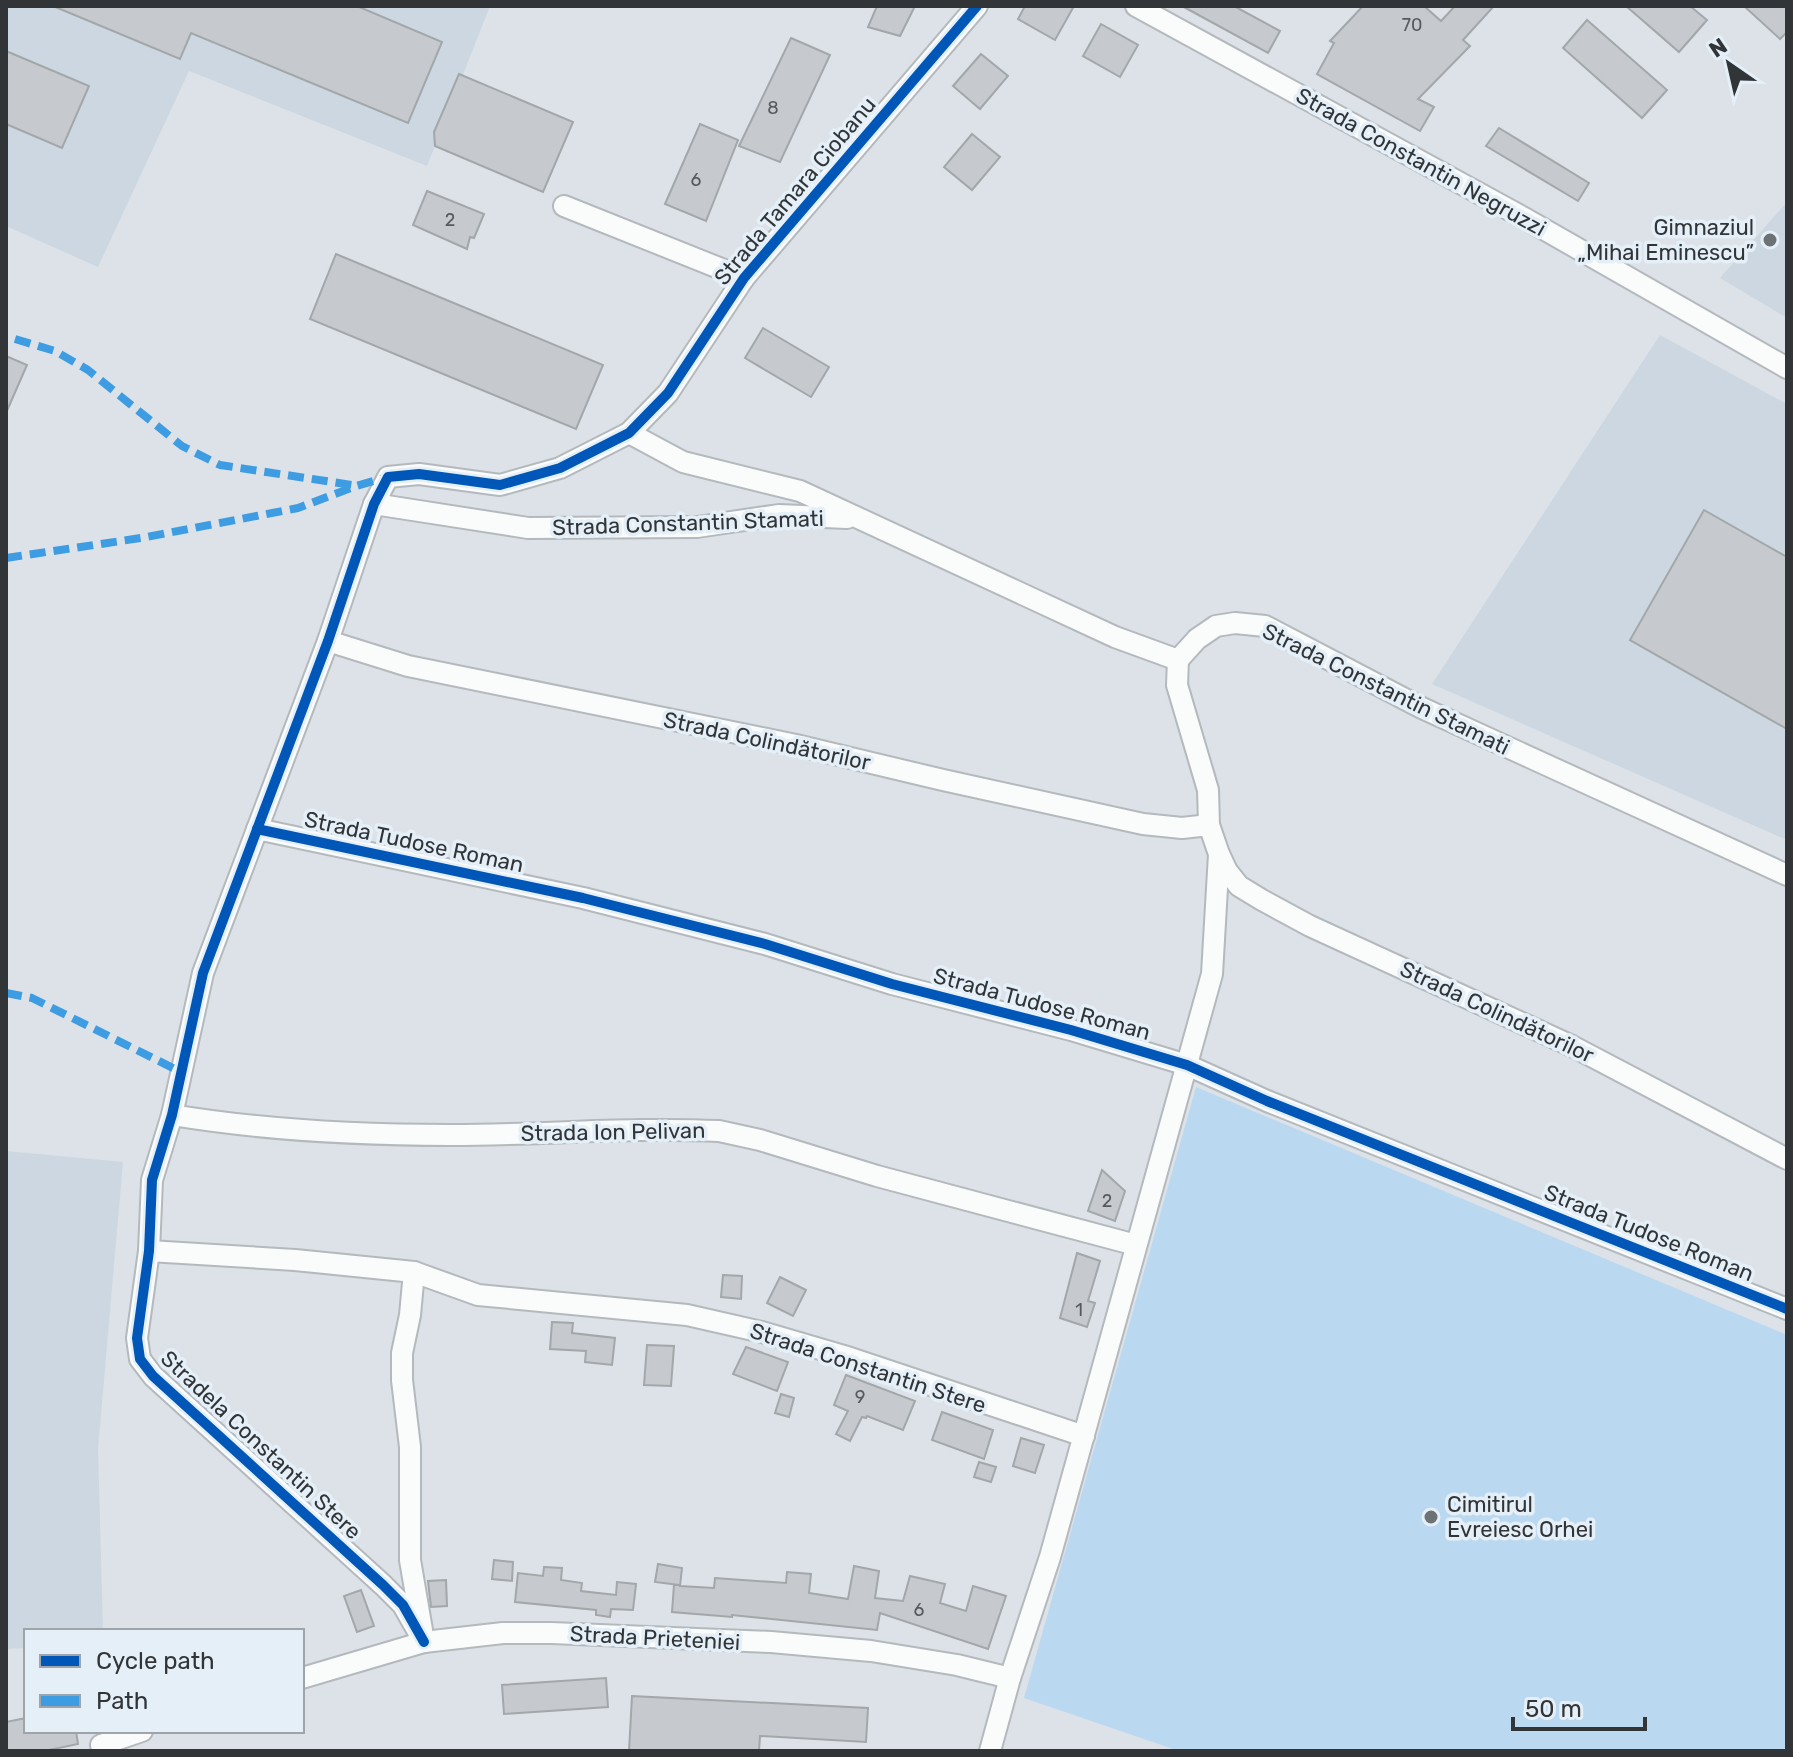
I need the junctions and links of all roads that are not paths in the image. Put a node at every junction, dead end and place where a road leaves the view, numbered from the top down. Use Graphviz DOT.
graph roads {
  1 [pos="977,6"];
  2 [pos="1136,6"];
  3 [pos="564,206"];
  4 [pos="744,278"];
  5 [pos="1787,368"];
  6 [pos="629,433"];
  7 [pos="374,504"];
  8 [pos="860,519"];
  9 [pos="328,641"];
  10 [pos="1178,660"];
  11 [pos="1209,825"];
  12 [pos="257,829"];
  13 [pos="1219,854"];
  14 [pos="1787,875"];
  15 [pos="1187,1065"];
  16 [pos="172,1115"];
  17 [pos="1787,1159"];
  18 [pos="1136,1245"];
  19 [pos="149,1251"];
  20 [pos="414,1272"];
  21 [pos="1787,1309"];
  22 [pos="1084,1436"];
  23 [pos="424,1642"];
  24 [pos="304,1677"];
  25 [pos="1010,1678"];
  26 [pos="136,1733"];
  27 [pos="101,1745"];
  28 [pos="990,1751"];
  1 -- 4 [label="street, Strada Tamara Ciobanu"];
  2 -- 5 [label="street, Strada Constantin Negruzzi"];
  3 -- 4 [label="street"];
  4 -- 6 [label="street, Strada Tamara Ciobanu"];
  6 -- 7 [label="street, Strada Tamara Ciobanu"];
  6 -- 8 [label="street, Strada Constantin Stamati"];
  7 -- 8 [label="street, Strada Constantin Stamati"];
  7 -- 9 [label="street"];
  8 -- 10 [label="street, Strada Constantin Stamati"];
  9 -- 11 [label="street, Strada Colindătorilor"];
  9 -- 12 [label="street"];
  10 -- 11 [label="street"];
  10 -- 14 [label="street, Strada Constantin Stamati"];
  11 -- 13 [label="street"];
  12 -- 15 [label="street, Strada Tudose Roman"];
  12 -- 16 [label="street"];
  13 -- 15 [label="street"];
  13 -- 17 [label="street, Strada Colindătorilor"];
  15 -- 18 [label="street"];
  15 -- 21 [label="street, Strada Tudose Roman"];
  16 -- 18 [label="street, Strada Ion Pelivan"];
  16 -- 19 [label="street"];
  18 -- 22 [label="street"];
  19 -- 20 [label="street"];
  19 -- 23 [label="street, Stradela Constantin Stere"];
  20 -- 22 [label="street, Strada Constantin Stere"];
  20 -- 23 [label="street"];
  22 -- 25 [label="street"];
  23 -- 24 [label="street, Strada Prieteniei"];
  23 -- 25 [label="street, Strada Prieteniei"];
  25 -- 28 [label="street"];
  26 -- 27 [label="street"];
}
